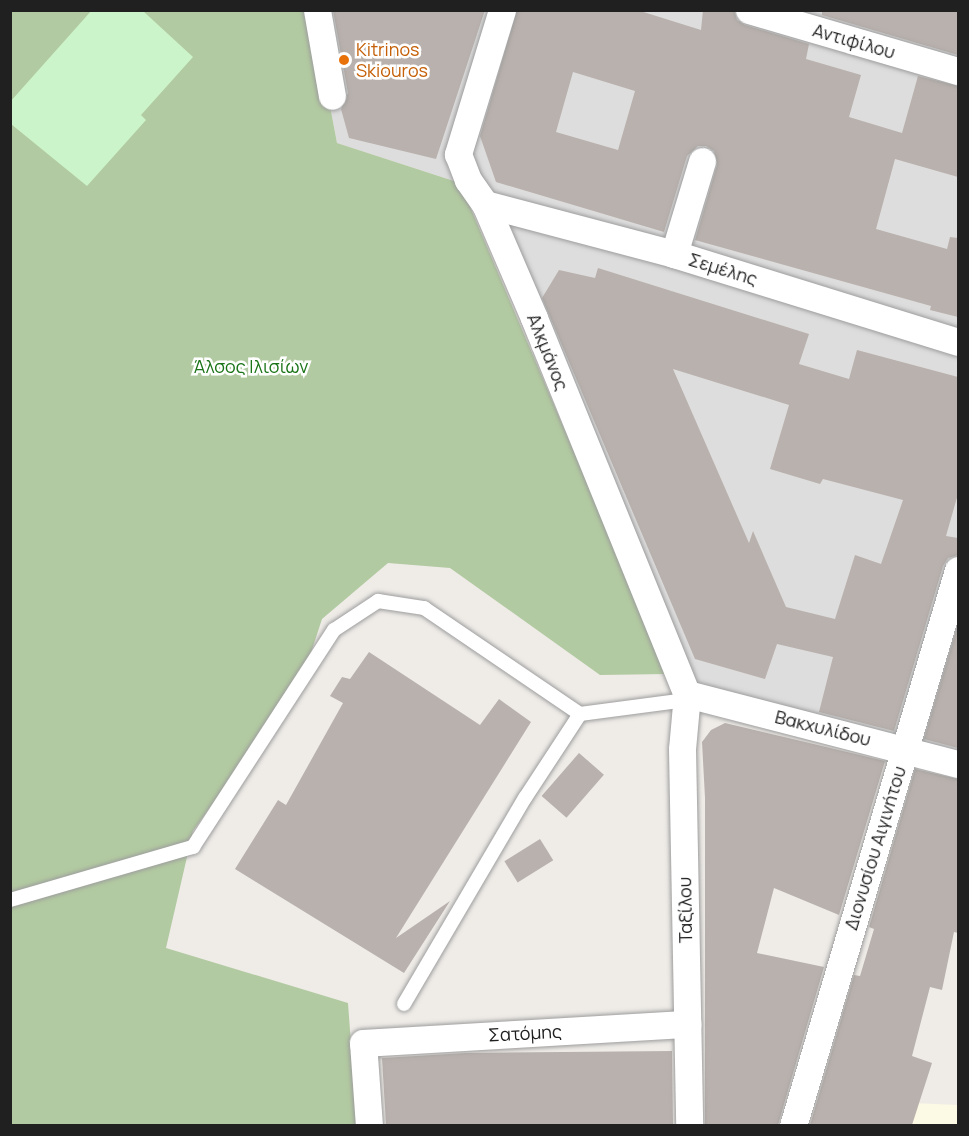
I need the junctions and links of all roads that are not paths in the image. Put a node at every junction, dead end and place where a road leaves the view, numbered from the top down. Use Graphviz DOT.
graph roads {
  1 [pos="316,10"];
  2 [pos="502,10"];
  3 [pos="749,10"];
  4 [pos="958,71"];
  5 [pos="332,96"];
  6 [pos="702,161"];
  7 [pos="485,204"];
  8 [pos="674,254"];
  9 [pos="958,342"];
  10 [pos="958,570"];
  11 [pos="686,697"];
  12 [pos="580,714"];
  13 [pos="905,748"];
  14 [pos="958,764"];
  15 [pos="10,900"];
  16 [pos="404,1004"];
  17 [pos="687,1024"];
  18 [pos="369,1125"];
  19 [pos="689,1125"];
  20 [pos="793,1125"];
  1 -- 5 [label="street"];
  2 -- 7 [label="street, Αλκμάνος"];
  3 -- 4 [label="street, Αντιφίλου"];
  6 -- 8 [label="street"];
  7 -- 8 [label="street, Σεμέλης"];
  7 -- 11 [label="street, Αλκμάνος"];
  8 -- 9 [label="street, Σεμέλης"];
  10 -- 13 [label="street, Διονυσίου Αιγινήτου"];
  11 -- 12 [label="lane"];
  11 -- 13 [label="street, Βακχυλίδου"];
  11 -- 17 [label="street, Ταξίλου"];
  12 -- 15 [label="lane"];
  12 -- 16 [label="lane"];
  13 -- 14 [label="street, Βακχυλίδου"];
  13 -- 20 [label="street, Διονυσίου Αιγινήτου"];
  17 -- 18 [label="street, Σατόμης"];
  17 -- 19 [label="street, Ταξίλου"];
}
